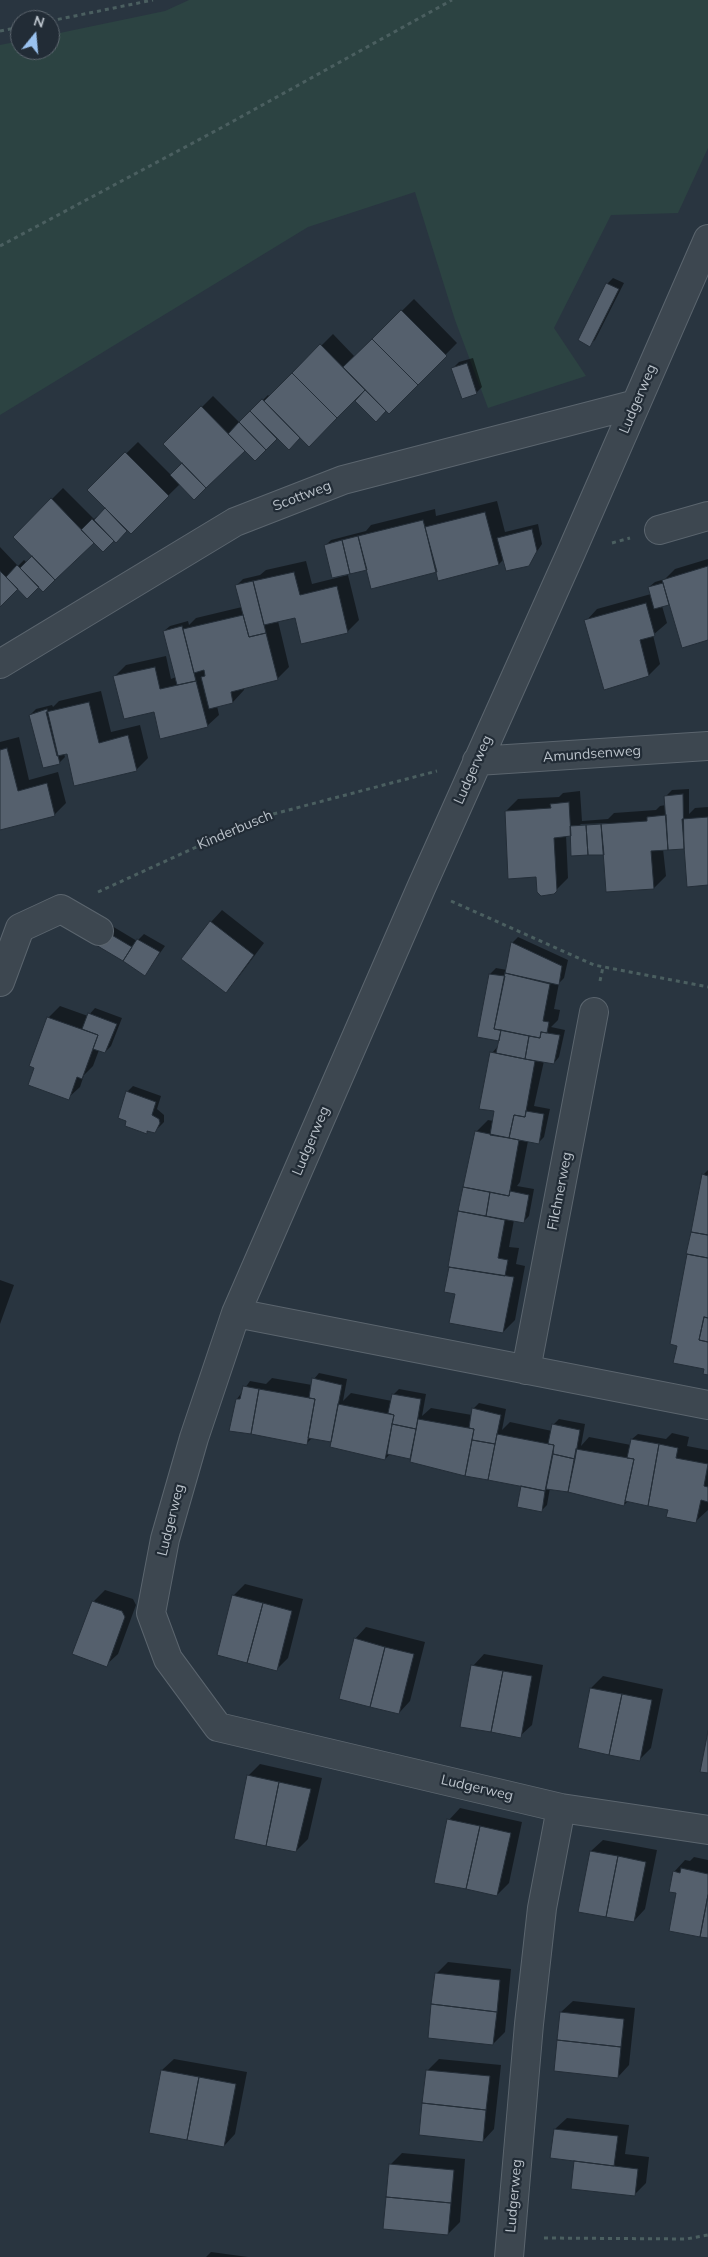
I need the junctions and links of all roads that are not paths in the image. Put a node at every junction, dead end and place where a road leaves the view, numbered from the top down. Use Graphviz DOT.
graph roads {
  1 [pos="708,239"];
  2 [pos="700,273"];
  3 [pos="636,404"];
  4 [pos="708,516"];
  5 [pos="659,530"];
  6 [pos="0,664"];
  7 [pos="708,746"];
  8 [pos="477,761"];
  9 [pos="99,931"];
  10 [pos="0,982"];
  11 [pos="594,1012"];
  12 [pos="236,1313"];
  13 [pos="526,1370"];
  14 [pos="708,1405"];
  15 [pos="560,1808"];
  16 [pos="708,1830"];
  17 [pos="510,2247"];
  1 -- 2 [label="street, Ludgerweg"];
  2 -- 3 [label="street, Ludgerweg"];
  3 -- 6 [label="street, Scottweg"];
  3 -- 8 [label="street, Ludgerweg"];
  4 -- 5 [label="street"];
  7 -- 8 [label="street, Amundsenweg"];
  8 -- 12 [label="street, Ludgerweg"];
  9 -- 10 [label="street"];
  11 -- 13 [label="street, Filchnerweg"];
  12 -- 13 [label="street"];
  12 -- 15 [label="street, Ludgerweg"];
  13 -- 14 [label="street"];
  15 -- 16 [label="street, Ludgerweg"];
  15 -- 17 [label="street, Ludgerweg"];
}
